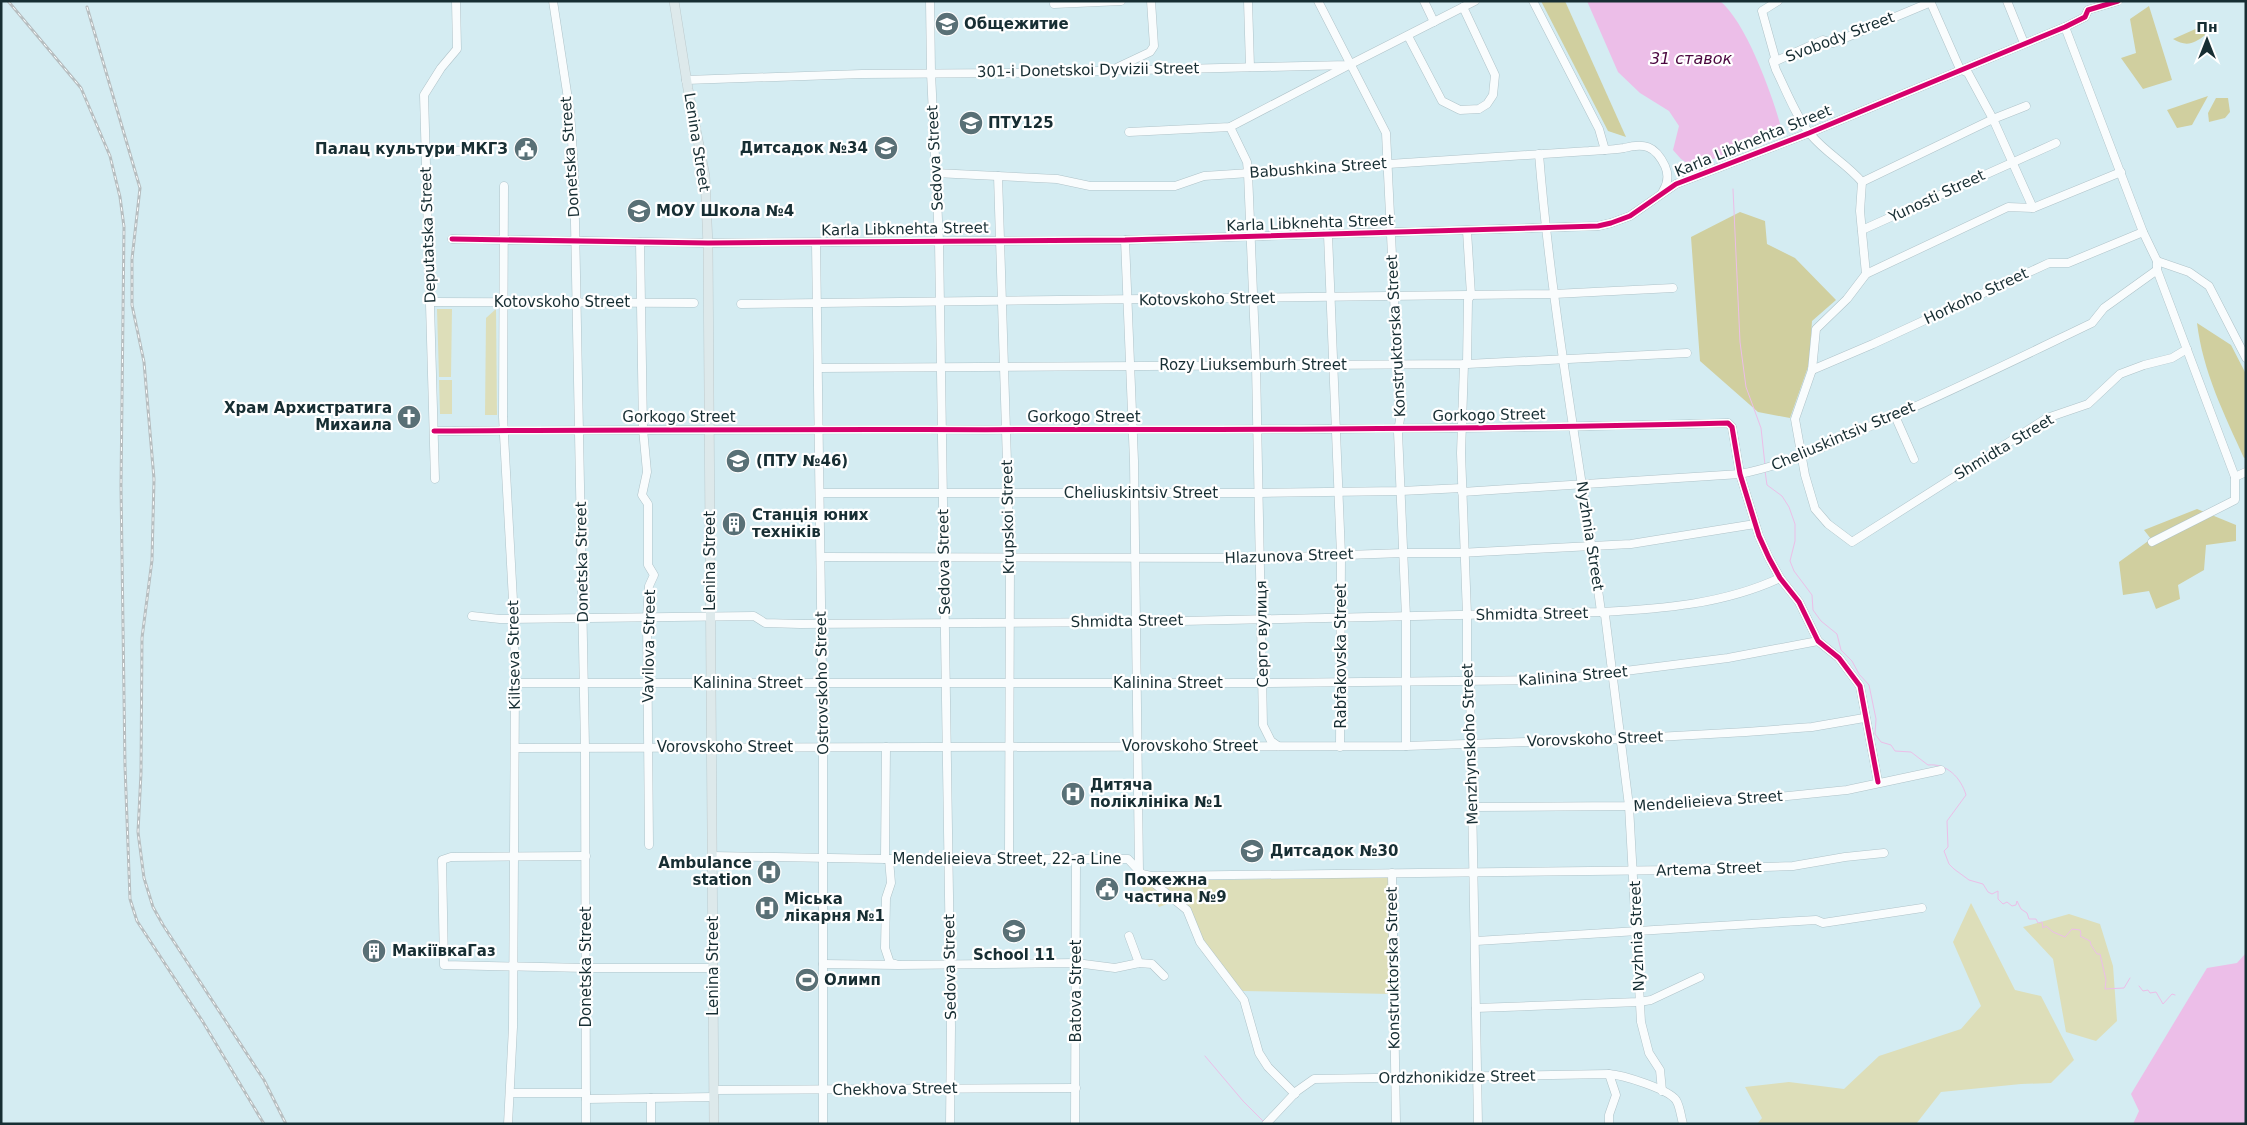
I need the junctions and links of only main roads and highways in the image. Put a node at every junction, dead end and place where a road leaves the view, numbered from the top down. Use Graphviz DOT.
graph roads {
  1 [pos="674,1"];
  2 [pos="714,1124"];
  1 -- 2 [label="main road, Lenina Street"];
}
